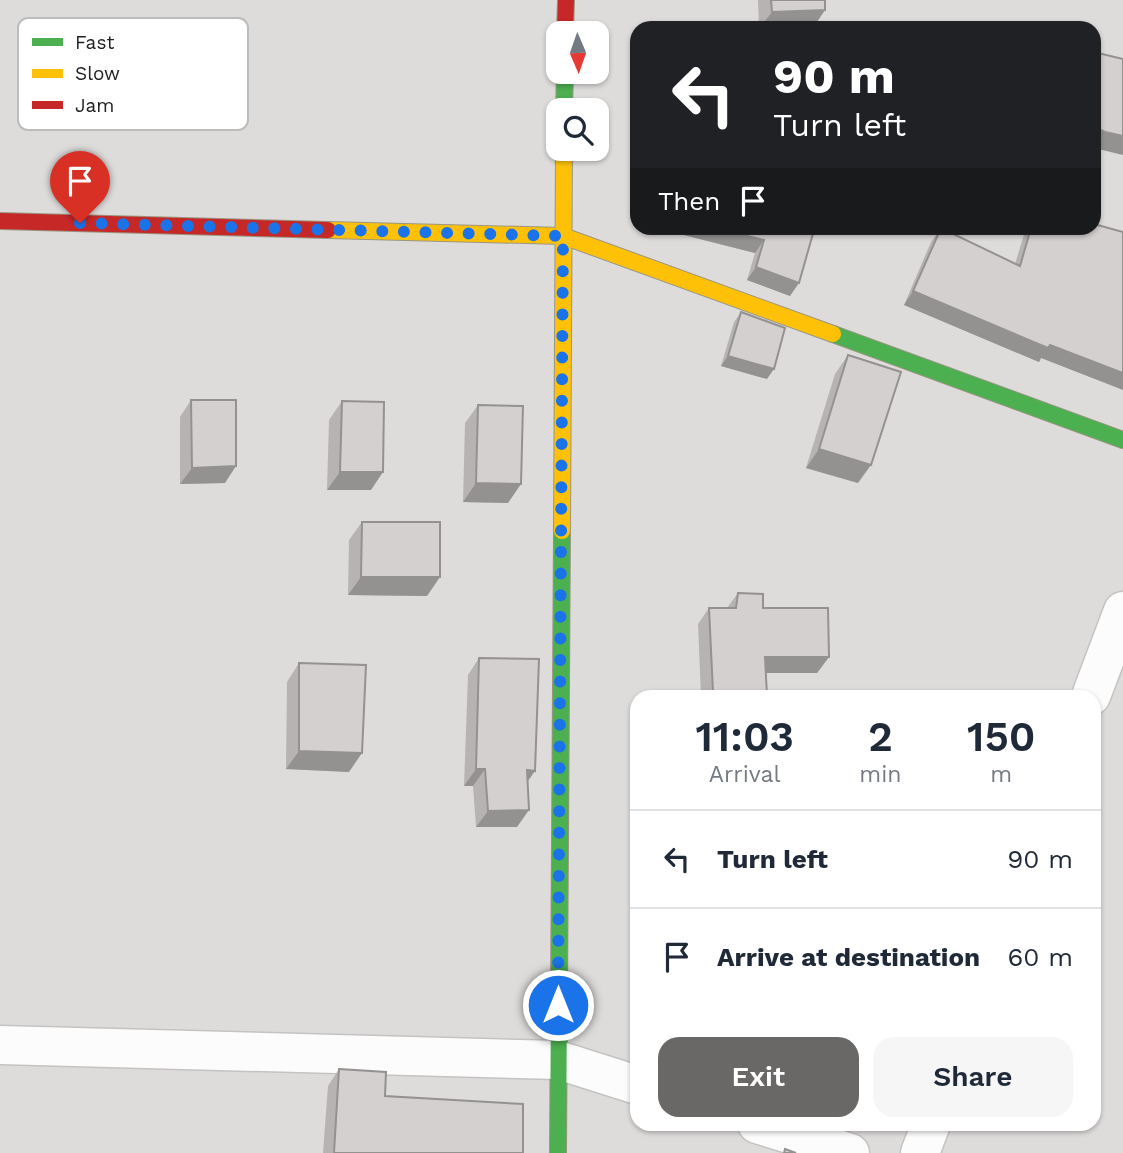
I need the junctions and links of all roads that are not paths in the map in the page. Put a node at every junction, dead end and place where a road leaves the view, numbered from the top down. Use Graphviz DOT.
graph roads {
  1 [pos="566,0"];
  2 [pos="565,21"];
  3 [pos="564,161"];
  4 [pos="0,220"];
  5 [pos="563,236"];
  6 [pos="1123,440"];
  7 [pos="1123,611"];
  8 [pos="1093,690"];
  9 [pos="0,1045"];
  10 [pos="558,1060"];
  11 [pos="630,1083"];
  12 [pos="779,1131"];
  13 [pos="928,1131"];
  14 [pos="558,1153"];
  15 [pos="850,1153"];
  16 [pos="920,1153"];
  1 -- 2 [label="street"];
  3 -- 5 [label="street"];
  4 -- 5 [label="street"];
  5 -- 6 [label="street"];
  5 -- 10 [label="street"];
  7 -- 8 [label="street"];
  9 -- 10 [label="street"];
  10 -- 11 [label="street"];
  10 -- 14 [label="street"];
  12 -- 15 [label="street"];
  13 -- 16 [label="street"];
}
